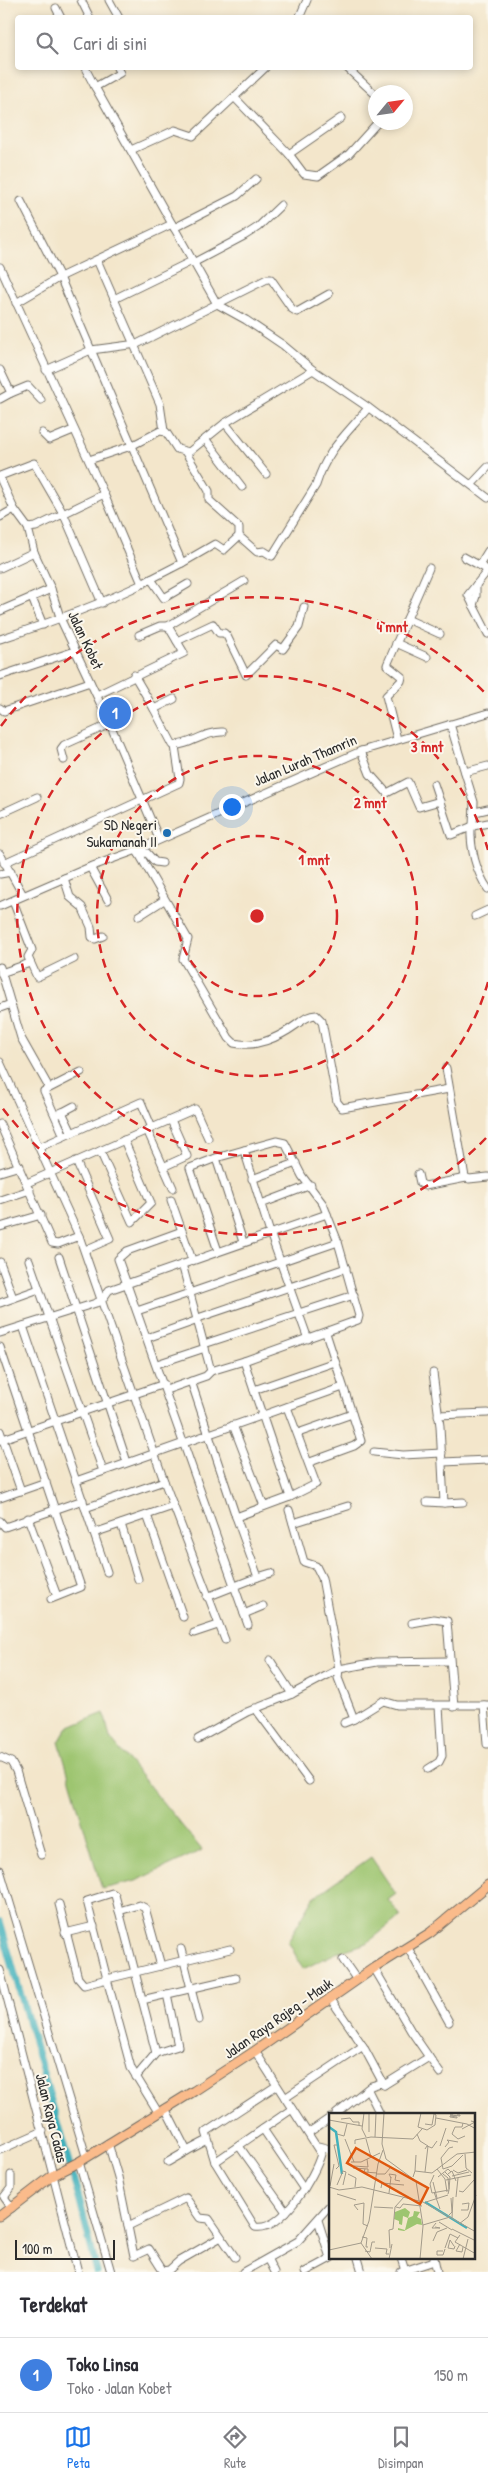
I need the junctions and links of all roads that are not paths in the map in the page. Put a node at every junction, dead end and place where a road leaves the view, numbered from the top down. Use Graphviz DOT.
graph roads {
  1 [pos="81,0"];
  2 [pos="109,0"];
  3 [pos="307,0"];
  4 [pos="56,8"];
  5 [pos="60,15"];
  6 [pos="88,15"];
  7 [pos="117,15"];
  8 [pos="300,15"];
  9 [pos="86,70"];
  10 [pos="118,70"];
  11 [pos="263,70"];
  12 [pos="349,70"];
  13 [pos="95,87"];
  14 [pos="368,88"];
  15 [pos="234,98"];
  16 [pos="341,118"];
  17 [pos="371,130"];
  18 [pos="131,150"];
  19 [pos="289,154"];
  20 [pos="256,179"];
  21 [pos="20,201"];
  22 [pos="280,205"];
  23 [pos="173,226"];
  24 [pos="96,260"];
  25 [pos="192,262"];
  26 [pos="0,267"];
  27 [pos="60,277"];
  28 [pos="329,294"];
  29 [pos="114,300"];
  30 [pos="16,302"];
  31 [pos="217,304"];
  32 [pos="133,345"];
  33 [pos="91,350"];
  34 [pos="0,370"];
  35 [pos="46,370"];
  36 [pos="313,370"];
  37 [pos="11,393"];
  38 [pos="0,399"];
  39 [pos="41,400"];
  40 [pos="368,408"];
  41 [pos="225,423"];
  42 [pos="73,430"];
  43 [pos="164,431"];
  44 [pos="42,433"];
  45 [pos="206,440"];
  46 [pos="131,446"];
  47 [pos="186,453"];
  48 [pos="89,460"];
  49 [pos="488,467"];
  50 [pos="266,474"];
  51 [pos="0,477"];
  52 [pos="472,484"];
  53 [pos="242,487"];
  54 [pos="104,494"];
  55 [pos="488,498"];
  56 [pos="14,509"];
  57 [pos="64,514"];
  58 [pos="0,517"];
  59 [pos="28,528"];
  60 [pos="239,536"];
  61 [pos="488,551"];
  62 [pos="34,552"];
  63 [pos="464,557"];
  64 [pos="182,563"];
  65 [pos="480,564"];
  66 [pos="0,568"];
  67 [pos="429,568"];
  68 [pos="488,570"];
  69 [pos="151,579"];
  70 [pos="244,581"];
  71 [pos="142,584"];
  72 [pos="188,584"];
  73 [pos="51,589"];
  74 [pos="32,598"];
  75 [pos="102,603"];
  76 [pos="304,607"];
  77 [pos="0,612"];
  78 [pos="407,619"];
  79 [pos="61,620"];
  80 [pos="43,625"];
  81 [pos="168,626"];
  82 [pos="440,634"];
  83 [pos="488,634"];
  84 [pos="139,635"];
  85 [pos="0,640"];
  86 [pos="177,641"];
  87 [pos="396,643"];
  88 [pos="75,651"];
  89 [pos="427,656"];
  90 [pos="0,676"];
  91 [pos="134,676"];
  92 [pos="90,682"];
  93 [pos="97,695"];
  94 [pos="174,699"];
  95 [pos="0,708"];
  96 [pos="154,710"];
  97 [pos="488,713"];
  98 [pos="110,724"];
  99 [pos="450,724"];
  100 [pos="223,732"];
  101 [pos="397,739"];
  102 [pos="175,746"];
  103 [pos="361,751"];
  104 [pos="64,760"];
  105 [pos="488,766"];
  106 [pos="465,772"];
  107 [pos="434,784"];
  108 [pos="37,797"];
  109 [pos="142,798"];
  110 [pos="440,801"];
  111 [pos="488,809"];
  112 [pos="475,812"];
  113 [pos="0,814"];
  114 [pos="488,823"];
  115 [pos="472,826"];
  116 [pos="159,840"];
  117 [pos="138,852"];
  118 [pos="0,854"];
  119 [pos="4,862"];
  120 [pos="162,863"];
  121 [pos="90,867"];
  122 [pos="11,872"];
  123 [pos="0,874"];
  124 [pos="64,878"];
  125 [pos="488,889"];
  126 [pos="24,896"];
  127 [pos="108,900"];
  128 [pos="164,900"];
  129 [pos="13,901"];
  130 [pos="0,906"];
  131 [pos="488,910"];
  132 [pos="139,916"];
  133 [pos="475,916"];
  134 [pos="103,936"];
  135 [pos="74,959"];
  136 [pos="30,963"];
  137 [pos="1,970"];
  138 [pos="10,1004"];
  139 [pos="0,1008"];
  140 [pos="0,1062"];
  141 [pos="446,1068"];
  142 [pos="81,1072"];
  143 [pos="47,1084"];
  144 [pos="449,1089"];
  145 [pos="74,1106"];
  146 [pos="59,1114"];
  147 [pos="171,1120"];
  148 [pos="0,1124"];
  149 [pos="150,1129"];
  150 [pos="72,1133"];
  151 [pos="64,1136"];
  152 [pos="208,1138"];
  153 [pos="124,1140"];
  154 [pos="4,1142"];
  155 [pos="40,1147"];
  156 [pos="100,1150"];
  157 [pos="244,1150"];
  158 [pos="216,1158"];
  159 [pos="76,1161"];
  160 [pos="296,1164"];
  161 [pos="20,1166"];
  162 [pos="163,1166"];
  163 [pos="0,1172"];
  164 [pos="51,1172"];
  165 [pos="418,1174"];
  166 [pos="488,1177"];
  167 [pos="466,1178"];
  168 [pos="252,1179"];
  169 [pos="27,1183"];
  170 [pos="311,1186"];
  171 [pos="173,1188"];
  172 [pos="30,1190"];
  173 [pos="0,1200"];
  174 [pos="172,1200"];
  175 [pos="261,1204"];
  176 [pos="327,1214"];
  177 [pos="41,1215"];
  178 [pos="0,1227"];
  179 [pos="182,1231"];
  180 [pos="270,1233"];
  181 [pos="79,1236"];
  182 [pos="243,1242"];
  183 [pos="338,1242"];
  184 [pos="85,1250"];
  185 [pos="218,1251"];
  186 [pos="59,1257"];
  187 [pos="29,1260"];
  188 [pos="192,1260"];
  189 [pos="280,1260"];
  190 [pos="0,1262"];
  191 [pos="182,1264"];
  192 [pos="346,1268"];
  193 [pos="126,1284"];
  194 [pos="289,1287"];
  195 [pos="39,1289"];
  196 [pos="190,1292"];
  197 [pos="354,1295"];
  198 [pos="12,1298"];
  199 [pos="102,1300"];
  200 [pos="0,1303"];
  201 [pos="75,1308"];
  202 [pos="137,1311"];
  203 [pos="299,1312"];
  204 [pos="49,1316"];
  205 [pos="198,1319"];
  206 [pos="23,1326"];
  207 [pos="326,1333"];
  208 [pos="0,1334"];
  209 [pos="147,1338"];
  210 [pos="308,1339"];
  211 [pos="205,1346"];
  212 [pos="0,1347"];
  213 [pos="244,1361"];
  214 [pos="335,1362"];
  215 [pos="157,1364"];
  216 [pos="211,1371"];
  217 [pos="433,1373"];
  218 [pos="191,1381"];
  219 [pos="165,1387"];
  220 [pos="343,1387"];
  221 [pos="254,1390"];
  222 [pos="135,1394"];
  223 [pos="107,1402"];
  224 [pos="287,1406"];
  225 [pos="82,1411"];
  226 [pos="488,1413"];
  227 [pos="352,1414"];
  228 [pos="262,1415"];
  229 [pos="438,1415"];
  230 [pos="56,1420"];
  231 [pos="233,1425"];
  232 [pos="28,1430"];
  233 [pos="0,1431"];
  234 [pos="298,1432"];
  235 [pos="208,1434"];
  236 [pos="1,1440"];
  237 [pos="183,1443"];
  238 [pos="374,1452"];
  239 [pos="154,1453"];
  240 [pos="442,1453"];
  241 [pos="488,1460"];
  242 [pos="127,1462"];
  243 [pos="310,1462"];
  244 [pos="443,1462"];
  245 [pos="103,1471"];
  246 [pos="76,1481"];
  247 [pos="46,1482"];
  248 [pos="164,1482"];
  249 [pos="21,1490"];
  250 [pos="290,1497"];
  251 [pos="0,1498"];
  252 [pos="83,1500"];
  253 [pos="427,1502"];
  254 [pos="463,1502"];
  255 [pos="444,1503"];
  256 [pos="173,1506"];
  257 [pos="264,1506"];
  258 [pos="348,1506"];
  259 [pos="85,1508"];
  260 [pos="55,1509"];
  261 [pos="289,1510"];
  262 [pos="147,1514"];
  263 [pos="236,1517"];
  264 [pos="28,1518"];
  265 [pos="0,1521"];
  266 [pos="293,1523"];
  267 [pos="121,1524"];
  268 [pos="94,1533"];
  269 [pos="107,1572"];
  270 [pos="271,1572"];
  271 [pos="258,1577"];
  272 [pos="138,1579"];
  273 [pos="233,1587"];
  274 [pos="207,1597"];
  275 [pos="263,1606"];
  276 [pos="244,1614"];
  277 [pos="183,1617"];
  278 [pos="412,1623"];
  279 [pos="218,1625"];
  280 [pos="248,1625"];
  281 [pos="194,1633"];
  282 [pos="225,1640"];
  283 [pos="270,1660"];
  284 [pos="449,1661"];
  285 [pos="339,1669"];
  286 [pos="292,1694"];
  287 [pos="486,1705"];
  288 [pos="439,1706"];
  289 [pos="454,1707"];
  290 [pos="255,1708"];
  291 [pos="354,1719"];
  292 [pos="344,1723"];
  293 [pos="198,1739"];
  294 [pos="487,1744"];
  295 [pos="0,1757"];
  296 [pos="428,1769"];
  297 [pos="309,1781"];
  298 [pos="41,1856"];
  299 [pos="0,1870"];
  300 [pos="488,1885"];
  301 [pos="59,1904"];
  302 [pos="119,1911"];
  303 [pos="94,1926"];
  304 [pos="66,1933"];
  305 [pos="408,1948"];
  306 [pos="181,1949"];
  307 [pos="230,1949"];
  308 [pos="343,1960"];
  309 [pos="184,1961"];
  310 [pos="161,1966"];
  311 [pos="374,1968"];
  312 [pos="0,1970"];
  313 [pos="135,1972"];
  314 [pos="236,1978"];
  315 [pos="107,1979"];
  316 [pos="356,1980"];
  317 [pos="191,1989"];
  318 [pos="167,1994"];
  319 [pos="330,1998"];
  320 [pos="142,2000"];
  321 [pos="199,2020"];
  322 [pos="449,2022"];
  323 [pos="364,2046"];
  324 [pos="255,2051"];
  325 [pos="156,2054"];
  326 [pos="429,2057"];
  327 [pos="440,2073"];
  328 [pos="136,2077"];
  329 [pos="384,2084"];
  330 [pos="276,2086"];
  331 [pos="368,2090"];
  332 [pos="285,2098"];
  333 [pos="292,2109"];
  334 [pos="162,2110"];
  335 [pos="337,2113"];
  336 [pos="378,2113"];
  337 [pos="329,2119"];
  338 [pos="263,2129"];
  339 [pos="43,2131"];
  340 [pos="308,2133"];
  341 [pos="204,2142"];
  342 [pos="108,2143"];
  343 [pos="239,2146"];
  344 [pos="317,2146"];
  345 [pos="329,2149"];
  346 [pos="0,2150"];
  347 [pos="188,2151"];
  348 [pos="80,2161"];
  349 [pos="168,2162"];
  350 [pos="214,2162"];
  351 [pos="56,2174"];
  352 [pos="11,2175"];
  353 [pos="303,2188"];
  354 [pos="329,2206"];
  355 [pos="12,2208"];
  356 [pos="286,2212"];
  357 [pos="0,2216"];
  358 [pos="318,2220"];
  359 [pos="128,2226"];
  360 [pos="222,2237"];
  361 [pos="329,2252"];
  362 [pos="235,2257"];
  363 [pos="329,2259"];
  364 [pos="268,2260"];
  365 [pos="431,2260"];
  366 [pos="403,2271"];
  367 [pos="78,2272"];
  368 [pos="111,2272"];
  369 [pos="245,2272"];
  370 [pos="274,2272"];
  371 [pos="305,2272"];
  1 -- 6 [label="street"];
  2 -- 7 [label="street"];
  3 -- 8 [label="street"];
  4 -- 5 [label="street"];
  9 -- 13 [label="street"];
  10 -- 13 [label="street"];
  11 -- 15 [label="street"];
  12 -- 14 [label="street"];
  13 -- 18 [label="street"];
  15 -- 18 [label="street"];
  15 -- 19 [label="street"];
  16 -- 19 [label="street"];
  17 -- 19 [label="street"];
  18 -- 23 [label="street"];
  20 -- 23 [label="street"];
  21 -- 27 [label="street"];
  22 -- 25 [label="street"];
  23 -- 24 [label="street"];
  23 -- 25 [label="street"];
  24 -- 27 [label="street"];
  24 -- 29 [label="street"];
  25 -- 29 [label="street"];
  25 -- 31 [label="street"];
  26 -- 30 [label="street"];
  27 -- 30 [label="street"];
  27 -- 33 [label="street"];
  28 -- 31 [label="street"];
  29 -- 32 [label="street"];
  30 -- 35 [label="street"];
  31 -- 32 [label="street"];
  31 -- 36 [label="street"];
  32 -- 33 [label="street"];
  32 -- 43 [label="street"];
  33 -- 35 [label="street"];
  33 -- 46 [label="street"];
  34 -- 37 [label="street"];
  35 -- 42 [label="street"];
  36 -- 40 [label="street"];
  36 -- 41 [label="street"];
  37 -- 38 [label="street"];
  37 -- 39 [label="street"];
  40 -- 52 [label="street"];
  40 -- 60 [label="street"];
  41 -- 45 [label="street"];
  41 -- 50 [label="street"];
  42 -- 44 [label="street"];
  42 -- 48 [label="street"];
  43 -- 46 [label="street"];
  43 -- 47 [label="street"];
  45 -- 47 [label="street"];
  45 -- 53 [label="street"];
  46 -- 48 [label="street"];
  46 -- 64 [label="street"];
  47 -- 60 [label="street"];
  48 -- 54 [label="street"];
  49 -- 52 [label="street"];
  51 -- 56 [label="street"];
  51 -- 57 [label="street"];
  52 -- 55 [label="street"];
  54 -- 57 [label="street"];
  54 -- 71 [label="street"];
  56 -- 58 [label="street"];
  56 -- 59 [label="street"];
  57 -- 59 [label="street"];
  57 -- 75 [label="street"];
  59 -- 62 [label="street, Jalan Kobet"];
  60 -- 64 [label="street"];
  61 -- 65 [label="street"];
  62 -- 66 [label="street"];
  62 -- 73 [label="street, Jalan Kobet"];
  63 -- 65 [label="street"];
  64 -- 69 [label="street"];
  65 -- 68 [label="street"];
  67 -- 78 [label="street"];
  68 -- 83 [label="street"];
  69 -- 71 [label="street"];
  69 -- 72 [label="street"];
  70 -- 81 [label="street"];
  71 -- 75 [label="street"];
  73 -- 74 [label="street"];
  73 -- 79 [label="street, Jalan Kobet"];
  74 -- 77 [label="street"];
  74 -- 80 [label="street"];
  75 -- 79 [label="street"];
  76 -- 86 [label="street"];
  78 -- 82 [label="street"];
  78 -- 87 [label="street"];
  79 -- 80 [label="street"];
  79 -- 88 [label="street, Jalan Kobet"];
  80 -- 85 [label="street"];
  81 -- 84 [label="street"];
  81 -- 86 [label="street"];
  86 -- 91 [label="street"];
  87 -- 89 [label="street"];
  87 -- 101 [label="street"];
  88 -- 90 [label="street"];
  88 -- 92 [label="street, Jalan Kobet"];
  91 -- 93 [label="street"];
  91 -- 96 [label="street"];
  92 -- 93 [label="street, Jalan Kobet"];
  92 -- 95 [label="street"];
  93 -- 98 [label="street, Jalan Kobet"];
  94 -- 96 [label="street"];
  96 -- 102 [label="street"];
  97 -- 99 [label="street, Jalan Lurah Thamrin"];
  98 -- 104 [label="street"];
  98 -- 109 [label="street, Jalan Kobet"];
  99 -- 101 [label="street, Jalan Lurah Thamrin"];
  99 -- 106 [label="street"];
  100 -- 102 [label="street"];
  101 -- 103 [label="street, Jalan Lurah Thamrin"];
  102 -- 109 [label="street"];
  103 -- 110 [label="street"];
  103 -- 116 [label="street, Jalan Lurah Thamrin"];
  105 -- 106 [label="street"];
  106 -- 112 [label="street"];
  107 -- 110 [label="street"];
  108 -- 113 [label="street"];
  109 -- 116 [label="street, Jalan Kobet"];
  109 -- 119 [label="street"];
  110 -- 115 [label="street"];
  111 -- 112 [label="street"];
  112 -- 115 [label="street"];
  114 -- 115 [label="street"];
  115 -- 125 [label="street"];
  116 -- 117 [label="street, Jalan Lurah Thamrin"];
  117 -- 120 [label="street"];
  117 -- 121 [label="street, Jalan Lurah Thamrin"];
  117 -- 128 [label="street"];
  118 -- 119 [label="street"];
  119 -- 122 [label="street"];
  121 -- 124 [label="street, Jalan Lurah Thamrin"];
  121 -- 127 [label="street"];
  122 -- 123 [label="street"];
  122 -- 126 [label="street"];
  124 -- 126 [label="street, Jalan Lurah Thamrin"];
  124 -- 134 [label="street"];
  126 -- 129 [label="street, Jalan Lurah Thamrin"];
  128 -- 132 [label="street"];
  128 -- 144 [label="street"];
  129 -- 130 [label="street, Jalan Lurah Thamrin"];
  129 -- 136 [label="street"];
  131 -- 133 [label="street"];
  135 -- 136 [label="street"];
  136 -- 137 [label="street"];
  137 -- 138 [label="street"];
  138 -- 139 [label="street"];
  138 -- 143 [label="street"];
  140 -- 155 [label="street"];
  141 -- 144 [label="street"];
  142 -- 146 [label="street"];
  144 -- 167 [label="street"];
  145 -- 146 [label="street"];
  146 -- 150 [label="street"];
  146 -- 151 [label="street"];
  147 -- 149 [label="street"];
  147 -- 152 [label="street"];
  147 -- 162 [label="street"];
  148 -- 154 [label="street"];
  149 -- 150 [label="street"];
  149 -- 153 [label="street"];
  149 -- 162 [label="street"];
  150 -- 151 [label="street"];
  151 -- 155 [label="street"];
  153 -- 156 [label="street"];
  153 -- 156 [label="street"];
  154 -- 161 [label="street"];
  155 -- 164 [label="street"];
  156 -- 159 [label="street"];
  157 -- 158 [label="street"];
  157 -- 160 [label="street"];
  157 -- 168 [label="street"];
  158 -- 182 [label="street"];
  158 -- 185 [label="street"];
  159 -- 164 [label="street"];
  159 -- 184 [label="street"];
  160 -- 168 [label="street"];
  160 -- 170 [label="street"];
  161 -- 163 [label="street"];
  161 -- 169 [label="street"];
  162 -- 171 [label="street"];
  164 -- 169 [label="street"];
  164 -- 181 [label="street"];
  165 -- 167 [label="street"];
  166 -- 167 [label="street"];
  168 -- 175 [label="street"];
  169 -- 172 [label="street"];
  170 -- 175 [label="street"];
  170 -- 176 [label="street"];
  172 -- 173 [label="street"];
  172 -- 177 [label="street"];
  174 -- 179 [label="street"];
  175 -- 180 [label="street"];
  176 -- 180 [label="street"];
  176 -- 183 [label="street"];
  177 -- 178 [label="street"];
  177 -- 181 [label="street"];
  179 -- 188 [label="street"];
  179 -- 193 [label="street"];
  180 -- 182 [label="street"];
  180 -- 189 [label="street"];
  181 -- 184 [label="street"];
  182 -- 185 [label="street"];
  183 -- 189 [label="street"];
  183 -- 192 [label="street"];
  184 -- 199 [label="street"];
  185 -- 188 [label="street"];
  186 -- 201 [label="street"];
  187 -- 195 [label="street"];
  188 -- 191 [label="street"];
  189 -- 194 [label="street"];
  189 -- 196 [label="street"];
  190 -- 198 [label="street"];
  191 -- 193 [label="street"];
  191 -- 196 [label="street"];
  192 -- 194 [label="street"];
  192 -- 197 [label="street"];
  193 -- 199 [label="street"];
  193 -- 202 [label="street"];
  194 -- 203 [label="street"];
  194 -- 205 [label="street"];
  195 -- 198 [label="street"];
  195 -- 204 [label="street"];
  196 -- 202 [label="street"];
  196 -- 205 [label="street"];
  197 -- 203 [label="street"];
  197 -- 207 [label="street"];
  198 -- 200 [label="street"];
  199 -- 201 [label="street"];
  199 -- 222 [label="street"];
  201 -- 204 [label="street"];
  201 -- 223 [label="street"];
  202 -- 209 [label="street"];
  203 -- 210 [label="street"];
  203 -- 211 [label="street"];
  204 -- 206 [label="street"];
  204 -- 225 [label="street"];
  205 -- 209 [label="street"];
  205 -- 211 [label="street"];
  206 -- 208 [label="street"];
  206 -- 230 [label="street"];
  207 -- 210 [label="street"];
  207 -- 214 [label="street"];
  209 -- 215 [label="street"];
  210 -- 213 [label="street"];
  211 -- 215 [label="street"];
  211 -- 216 [label="street"];
  212 -- 232 [label="street"];
  213 -- 216 [label="street"];
  213 -- 221 [label="street"];
  214 -- 220 [label="street"];
  214 -- 221 [label="street"];
  215 -- 219 [label="street"];
  216 -- 218 [label="street"];
  217 -- 229 [label="street"];
  218 -- 219 [label="street"];
  218 -- 235 [label="street"];
  219 -- 222 [label="street"];
  219 -- 237 [label="street"];
  220 -- 224 [label="street"];
  220 -- 227 [label="street"];
  221 -- 228 [label="street"];
  222 -- 223 [label="street"];
  222 -- 239 [label="street"];
  223 -- 225 [label="street"];
  223 -- 242 [label="street"];
  224 -- 228 [label="street"];
  224 -- 234 [label="street"];
  225 -- 230 [label="street"];
  225 -- 245 [label="street"];
  226 -- 229 [label="street"];
  227 -- 234 [label="street"];
  227 -- 243 [label="street"];
  228 -- 231 [label="street"];
  228 -- 250 [label="street"];
  229 -- 240 [label="street"];
  230 -- 232 [label="street"];
  230 -- 246 [label="street"];
  231 -- 235 [label="street"];
  231 -- 257 [label="street"];
  232 -- 236 [label="street"];
  232 -- 247 [label="street"];
  233 -- 236 [label="street"];
  234 -- 243 [label="street"];
  235 -- 237 [label="street"];
  235 -- 263 [label="street"];
  236 -- 249 [label="street"];
  237 -- 239 [label="street"];
  237 -- 273 [label="street"];
  238 -- 240 [label="street"];
  239 -- 242 [label="street"];
  239 -- 248 [label="street"];
  240 -- 244 [label="street"];
  241 -- 244 [label="street"];
  242 -- 245 [label="street"];
  243 -- 250 [label="street"];
  244 -- 255 [label="street"];
  245 -- 246 [label="street"];
  246 -- 252 [label="street"];
  247 -- 249 [label="street"];
  247 -- 260 [label="street"];
  248 -- 256 [label="street"];
  248 -- 259 [label="street"];
  249 -- 251 [label="street"];
  250 -- 257 [label="street"];
  252 -- 259 [label="street"];
  252 -- 260 [label="street"];
  253 -- 255 [label="street"];
  254 -- 255 [label="street"];
  256 -- 262 [label="street"];
  256 -- 274 [label="street"];
  257 -- 263 [label="street"];
  258 -- 266 [label="street"];
  259 -- 268 [label="street"];
  260 -- 264 [label="street"];
  260 -- 264 [label="street"];
  261 -- 266 [label="street"];
  262 -- 267 [label="street"];
  262 -- 277 [label="street"];
  263 -- 271 [label="street"];
  264 -- 265 [label="street"];
  266 -- 285 [label="street"];
  267 -- 268 [label="street"];
  267 -- 272 [label="street"];
  268 -- 269 [label="street"];
  270 -- 271 [label="street"];
  271 -- 273 [label="street"];
  273 -- 274 [label="street"];
  273 -- 276 [label="street"];
  274 -- 279 [label="street"];
  275 -- 276 [label="street"];
  276 -- 280 [label="street"];
  278 -- 284 [label="street"];
  279 -- 281 [label="street"];
  279 -- 282 [label="street"];
  283 -- 286 [label="street"];
  284 -- 285 [label="street"];
  284 -- 289 [label="street"];
  285 -- 286 [label="street"];
  285 -- 291 [label="street"];
  286 -- 290 [label="street"];
  287 -- 289 [label="street"];
  287 -- 294 [label="street"];
  288 -- 289 [label="street"];
  288 -- 291 [label="street"];
  288 -- 296 [label="street"];
  290 -- 293 [label="street"];
  290 -- 297 [label="street"];
  291 -- 292 [label="street"];
  295 -- 298 [label="street"];
  299 -- 348 [label="street"];
  300 -- 305 [label="main road, Jalan Raya Rajeg - Mauk"];
  301 -- 304 [label="street"];
  302 -- 303 [label="street"];
  302 -- 310 [label="street"];
  302 -- 313 [label="street"];
  303 -- 304 [label="street"];
  303 -- 315 [label="street"];
  304 -- 315 [label="street"];
  305 -- 311 [label="main road, Jalan Raya Rajeg - Mauk"];
  305 -- 322 [label="street"];
  306 -- 309 [label="street"];
  307 -- 309 [label="street"];
  308 -- 316 [label="street"];
  309 -- 310 [label="street"];
  309 -- 317 [label="street"];
  310 -- 313 [label="street"];
  311 -- 316 [label="main road, Jalan Raya Rajeg - Mauk"];
  311 -- 326 [label="street"];
  312 -- 339 [label="street, Jalan Raya Cadas"];
  313 -- 315 [label="street"];
  313 -- 320 [label="street"];
  314 -- 317 [label="street"];
  315 -- 328 [label="street"];
  316 -- 319 [label="main road, Jalan Raya Rajeg - Mauk"];
  317 -- 318 [label="street"];
  317 -- 321 [label="street"];
  318 -- 320 [label="street"];
  318 -- 325 [label="street"];
  319 -- 323 [label="street"];
  319 -- 324 [label="main road, Jalan Raya Rajeg - Mauk"];
  320 -- 325 [label="street"];
  323 -- 329 [label="street"];
  323 -- 332 [label="street"];
  324 -- 330 [label="street"];
  324 -- 334 [label="main road, Jalan Raya Rajeg - Mauk"];
  325 -- 328 [label="street"];
  326 -- 327 [label="street"];
  326 -- 329 [label="street"];
  328 -- 334 [label="street"];
  329 -- 331 [label="street"];
  330 -- 332 [label="street"];
  330 -- 350 [label="street"];
  331 -- 335 [label="street"];
  331 -- 336 [label="street"];
  332 -- 333 [label="street"];
  333 -- 338 [label="street"];
  333 -- 340 [label="street"];
  334 -- 342 [label="main road, Jalan Raya Rajeg - Mauk"];
  334 -- 347 [label="street"];
  337 -- 340 [label="street"];
  338 -- 343 [label="street"];
  338 -- 353 [label="street"];
  339 -- 346 [label="street"];
  339 -- 351 [label="street, Jalan Raya Cadas"];
  340 -- 344 [label="street"];
  341 -- 347 [label="street"];
  342 -- 348 [label="main road, Jalan Raya Rajeg - Mauk"];
  342 -- 359 [label="street"];
  343 -- 350 [label="street"];
  343 -- 356 [label="street"];
  344 -- 345 [label="street"];
  344 -- 353 [label="street"];
  347 -- 349 [label="street"];
  348 -- 351 [label="main road, Jalan Raya Rajeg - Mauk"];
  348 -- 368 [label="street"];
  350 -- 356 [label="street"];
  351 -- 355 [label="main road, Jalan Raya Rajeg - Mauk"];
  351 -- 367 [label="street, Jalan Raya Cadas"];
  352 -- 355 [label="street"];
  353 -- 356 [label="street"];
  354 -- 358 [label="street"];
  355 -- 357 [label="main road, Jalan Raya Rajeg - Mauk"];
  358 -- 361 [label="street"];
  358 -- 364 [label="street"];
  359 -- 360 [label="street"];
  359 -- 360 [label="street"];
  360 -- 362 [label="street"];
  363 -- 371 [label="street"];
  364 -- 369 [label="street"];
  364 -- 370 [label="street"];
  365 -- 366 [label="street"];
}
